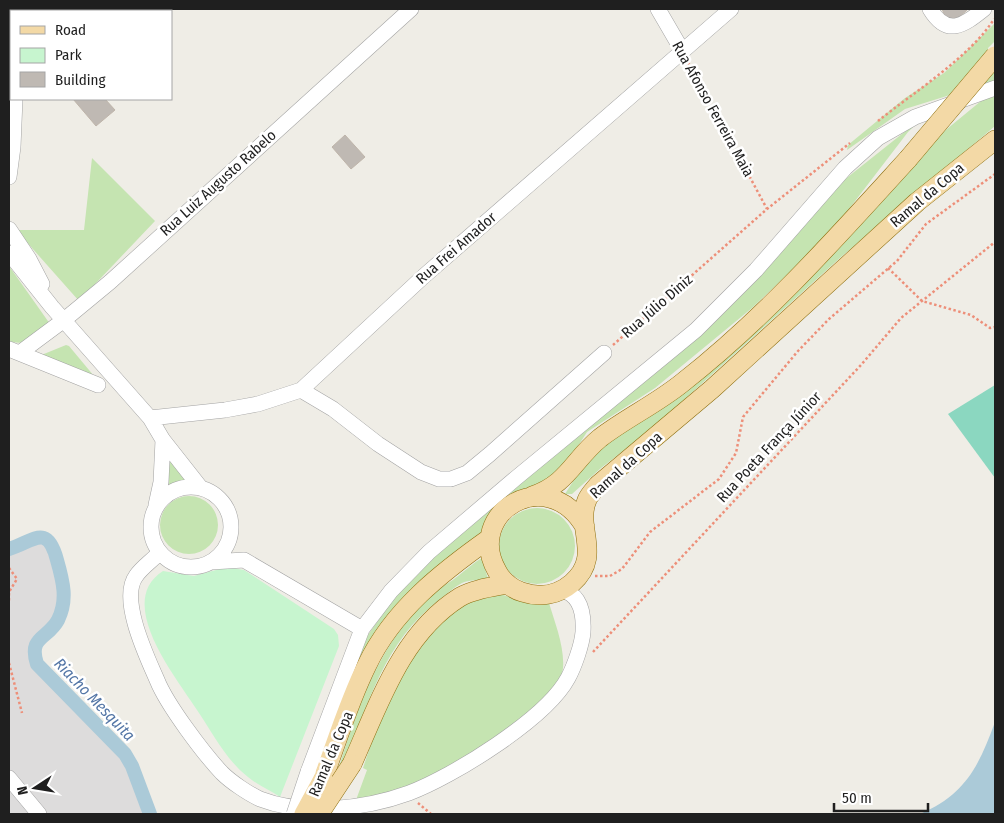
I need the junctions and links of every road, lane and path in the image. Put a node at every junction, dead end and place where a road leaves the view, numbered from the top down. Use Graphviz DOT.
graph roads {
  1 [pos="411,9"];
  2 [pos="658,9"];
  3 [pos="731,9"];
  4 [pos="984,9"];
  5 [pos="933,14"];
  6 [pos="995,15"];
  7 [pos="683,52"];
  8 [pos="995,56"];
  9 [pos="995,88"];
  10 [pos="15,100"];
  11 [pos="876,123"];
  12 [pos="995,140"];
  13 [pos="853,141"];
  14 [pos="995,174"];
  15 [pos="9,177"];
  16 [pos="767,209"];
  17 [pos="9,229"];
  18 [pos="995,242"];
  19 [pos="9,253"];
  20 [pos="888,268"];
  21 [pos="922,301"];
  22 [pos="52,306"];
  23 [pos="64,320"];
  24 [pos="995,327"];
  25 [pos="15,351"];
  26 [pos="604,352"];
  27 [pos="98,385"];
  28 [pos="301,390"];
  29 [pos="150,418"];
  30 [pos="164,440"];
  31 [pos="200,487"];
  32 [pos="528,497"];
  33 [pos="497,505"];
  34 [pos="154,510"];
  35 [pos="585,527"];
  36 [pos="231,528"];
  37 [pos="490,538"];
  38 [pos="160,552"];
  39 [pos="244,560"];
  40 [pos="211,562"];
  41 [pos="9,568"];
  42 [pos="582,570"];
  43 [pos="508,584"];
  44 [pos="561,590"];
  45 [pos="9,592"];
  46 [pos="9,602"];
  47 [pos="362,628"];
  48 [pos="588,656"];
  49 [pos="9,663"];
  50 [pos="22,713"];
  51 [pos="316,775"];
  52 [pos="9,778"];
  53 [pos="39,814"];
  54 [pos="294,814"];
  55 [pos="304,814"];
  56 [pos="319,814"];
  1 -- 23 [label="street, Rua Luiz Augusto Rabelo"];
  2 -- 7 [label="street, Rua Afonso Ferreira Maia"];
  3 -- 7 [label="street, Rua Frei Amador"];
  4 -- 5 [label="street"];
  6 -- 11 [label="path"];
  7 -- 16 [label="path, Rua Afonso Ferreira Maia"];
  7 -- 28 [label="street, Rua Frei Amador"];
  8 -- 32 [label="main road, Ramal da Copa, bridge"];
  9 -- 33 [label="street"];
  10 -- 15 [label="street"];
  12 -- 35 [label="main road, Ramal da Copa"];
  13 -- 16 [label="path, Rua Júlio Diniz"];
  14 -- 20 [label="path"];
  16 -- 26 [label="path, Rua Júlio Diniz"];
  17 -- 22 [label="street"];
  18 -- 21 [label="path, Rua Poeta França Júnior"];
  19 -- 22 [label="street"];
  20 -- 21 [label="path"];
  20 -- 42 [label="path"];
  21 -- 24 [label="path"];
  21 -- 48 [label="path, Rua Poeta França Júnior"];
  22 -- 23 [label="street"];
  23 -- 25 [label="street, Rua Luiz Augusto Rabelo"];
  23 -- 29 [label="street"];
  25 -- 27 [label="street"];
  26 -- 28 [label="street"];
  28 -- 29 [label="street, Rua Frei Amador"];
  29 -- 30 [label="street"];
  30 -- 31 [label="street"];
  30 -- 34 [label="street"];
  31 -- 34 [label="street"];
  31 -- 36 [label="street"];
  32 -- 33 [label="main road"];
  32 -- 35 [label="main road"];
  33 -- 37 [label="main road"];
  33 -- 47 [label="street"];
  34 -- 38 [label="street"];
  35 -- 42 [label="main road, Ramal da Copa"];
  36 -- 39 [label="street"];
  36 -- 40 [label="street"];
  37 -- 43 [label="main road"];
  37 -- 51 [label="main road, Ramal da Copa"];
  38 -- 40 [label="street"];
  38 -- 44 [label="street"];
  39 -- 40 [label="street"];
  39 -- 47 [label="street"];
  41 -- 45 [label="path"];
  42 -- 44 [label="main road"];
  43 -- 44 [label="main road"];
  43 -- 56 [label="main road, Ramal da Copa, bridge"];
  45 -- 46 [label="path"];
  47 -- 51 [label="street"];
  49 -- 50 [label="path"];
  51 -- 54 [label="street, bridge"];
  51 -- 55 [label="main road, Ramal da Copa, bridge"];
  52 -- 53 [label="street"];
}
